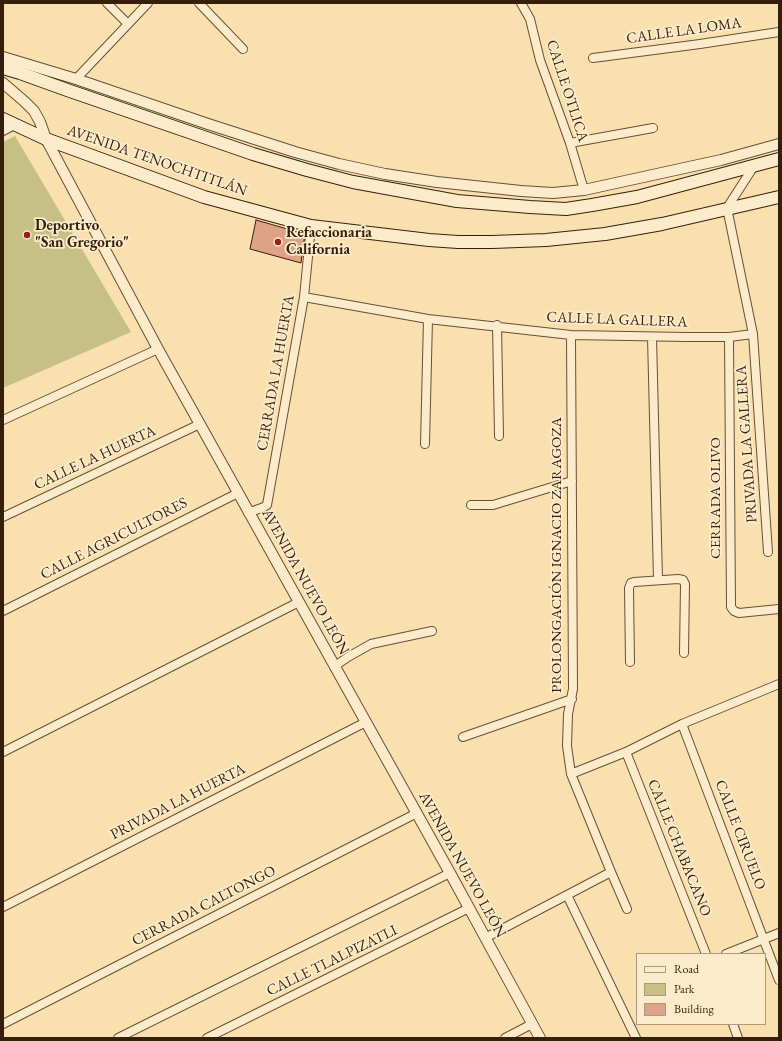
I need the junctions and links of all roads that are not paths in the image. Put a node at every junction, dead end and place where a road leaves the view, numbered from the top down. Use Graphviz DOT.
graph roads {
  1 [pos="107,3"];
  2 [pos="148,3"];
  3 [pos="199,3"];
  4 [pos="521,3"];
  5 [pos="128,24"];
  6 [pos="779,32"];
  7 [pos="244,49"];
  8 [pos="3,57"];
  9 [pos="593,58"];
  10 [pos="3,68"];
  11 [pos="76,79"];
  12 [pos="3,83"];
  13 [pos="3,119"];
  14 [pos="14,125"];
  15 [pos="653,128"];
  16 [pos="3,131"];
  17 [pos="46,139"];
  18 [pos="570,143"];
  19 [pos="779,144"];
  20 [pos="779,159"];
  21 [pos="754,166"];
  22 [pos="584,190"];
  23 [pos="779,197"];
  24 [pos="727,208"];
  25 [pos="311,226"];
  26 [pos="304,298"];
  27 [pos="428,319"];
  28 [pos="497,325"];
  29 [pos="571,334"];
  30 [pos="753,334"];
  31 [pos="652,337"];
  32 [pos="729,337"];
  33 [pos="158,349"];
  34 [pos="3,420"];
  35 [pos="200,424"];
  36 [pos="499,436"];
  37 [pos="425,444"];
  38 [pos="572,481"];
  39 [pos="238,493"];
  40 [pos="471,506"];
  41 [pos="248,513"];
  42 [pos="3,517"];
  43 [pos="768,552"];
  44 [pos="658,580"];
  45 [pos="299,602"];
  46 [pos="779,609"];
  47 [pos="3,611"];
  48 [pos="432,631"];
  49 [pos="684,653"];
  50 [pos="630,662"];
  51 [pos="335,666"];
  52 [pos="779,684"];
  53 [pos="572,699"];
  54 [pos="366,722"];
  55 [pos="682,724"];
  56 [pos="463,737"];
  57 [pos="3,752"];
  58 [pos="626,752"];
  59 [pos="570,774"];
  60 [pos="417,813"];
  61 [pos="611,872"];
  62 [pos="450,873"];
  63 [pos="567,895"];
  64 [pos="3,907"];
  65 [pos="469,908"];
  66 [pos="627,909"];
  67 [pos="779,933"];
  68 [pos="485,938"];
  69 [pos="764,939"];
  70 [pos="706,953"];
  71 [pos="729,953"];
  72 [pos="779,980"];
  73 [pos="3,1024"];
  74 [pos="532,1024"];
  75 [pos="733,1025"];
  76 [pos="118,1038"];
  77 [pos="207,1038"];
  78 [pos="505,1038"];
  79 [pos="540,1038"];
  80 [pos="636,1038"];
  81 [pos="738,1038"];
  1 -- 5 [label="street"];
  2 -- 5 [label="street"];
  3 -- 7 [label="street"];
  4 -- 18 [label="street, CALLE OTLICA"];
  5 -- 11 [label="street"];
  6 -- 9 [label="street, CALLE LA LOMA"];
  8 -- 11 [label="street"];
  10 -- 21 [label="main road"];
  11 -- 22 [label="street"];
  12 -- 17 [label="street, AVENIDA NUEVO LEÓN"];
  13 -- 14 [label="main road, AVENIDA TENOCHTITLÁN"];
  14 -- 16 [label="street"];
  14 -- 17 [label="main road, AVENIDA TENOCHTITLÁN"];
  15 -- 18 [label="street"];
  17 -- 25 [label="main road, AVENIDA TENOCHTITLÁN"];
  17 -- 33 [label="street, AVENIDA NUEVO LEÓN"];
  18 -- 22 [label="street, CALLE OTLICA"];
  19 -- 22 [label="street"];
  20 -- 21 [label="main road"];
  21 -- 24 [label="street"];
  23 -- 24 [label="main road, AVENIDA TENOCHTITLÁN"];
  24 -- 25 [label="main road, AVENIDA TENOCHTITLÁN"];
  24 -- 30 [label="street"];
  25 -- 26 [label="street, CERRADA LA HUERTA"];
  26 -- 27 [label="street, CALLE LA GALLERA"];
  26 -- 41 [label="street, CERRADA LA HUERTA"];
  27 -- 28 [label="street, CALLE LA GALLERA"];
  27 -- 37 [label="street"];
  28 -- 29 [label="street, CALLE LA GALLERA"];
  28 -- 36 [label="street"];
  29 -- 31 [label="street, CALLE LA GALLERA"];
  29 -- 38 [label="street, PROLONGACIÓN IGNACIO ZARAGOZA"];
  30 -- 32 [label="street, CALLE LA GALLERA"];
  30 -- 43 [label="street, PRIVADA LA GALLERA"];
  31 -- 32 [label="street, CALLE LA GALLERA"];
  31 -- 44 [label="street"];
  32 -- 46 [label="street, CERRADA OLIVO"];
  33 -- 34 [label="street"];
  33 -- 35 [label="street, AVENIDA NUEVO LEÓN"];
  35 -- 39 [label="street, AVENIDA NUEVO LEÓN"];
  35 -- 42 [label="street, CALLE LA HUERTA"];
  38 -- 40 [label="street"];
  38 -- 53 [label="street, PROLONGACIÓN IGNACIO ZARAGOZA"];
  39 -- 41 [label="street, AVENIDA NUEVO LEÓN"];
  39 -- 47 [label="street, CALLE AGRICULTORES"];
  41 -- 45 [label="street, AVENIDA NUEVO LEÓN"];
  44 -- 49 [label="street"];
  44 -- 50 [label="street"];
  45 -- 51 [label="street, AVENIDA NUEVO LEÓN"];
  45 -- 57 [label="street"];
  48 -- 51 [label="street"];
  51 -- 54 [label="street, AVENIDA NUEVO LEÓN"];
  52 -- 55 [label="street"];
  53 -- 56 [label="street"];
  53 -- 59 [label="street, PROLONGACIÓN IGNACIO ZARAGOZA"];
  54 -- 60 [label="street, AVENIDA NUEVO LEÓN"];
  54 -- 64 [label="street, PRIVADA LA HUERTA"];
  55 -- 58 [label="street"];
  55 -- 69 [label="street, CALLE CIRUELO"];
  58 -- 59 [label="street"];
  58 -- 70 [label="street, CALLE CHABACANO"];
  59 -- 61 [label="street, PROLONGACIÓN IGNACIO ZARAGOZA"];
  60 -- 62 [label="street, AVENIDA NUEVO LEÓN"];
  60 -- 73 [label="street, CERRADA CALTONGO"];
  61 -- 63 [label="street"];
  61 -- 66 [label="street"];
  62 -- 65 [label="street, AVENIDA NUEVO LEÓN"];
  62 -- 76 [label="street"];
  63 -- 68 [label="street"];
  63 -- 80 [label="street"];
  65 -- 68 [label="street, AVENIDA NUEVO LEÓN"];
  65 -- 77 [label="street, CALLE TLALPIZATLI"];
  67 -- 69 [label="street"];
  68 -- 74 [label="street, AVENIDA NUEVO LEÓN"];
  69 -- 71 [label="street"];
  69 -- 72 [label="street, CALLE CIRUELO"];
  74 -- 78 [label="street"];
  74 -- 79 [label="street, AVENIDA NUEVO LEÓN"];
  75 -- 81 [label="street"];
}
